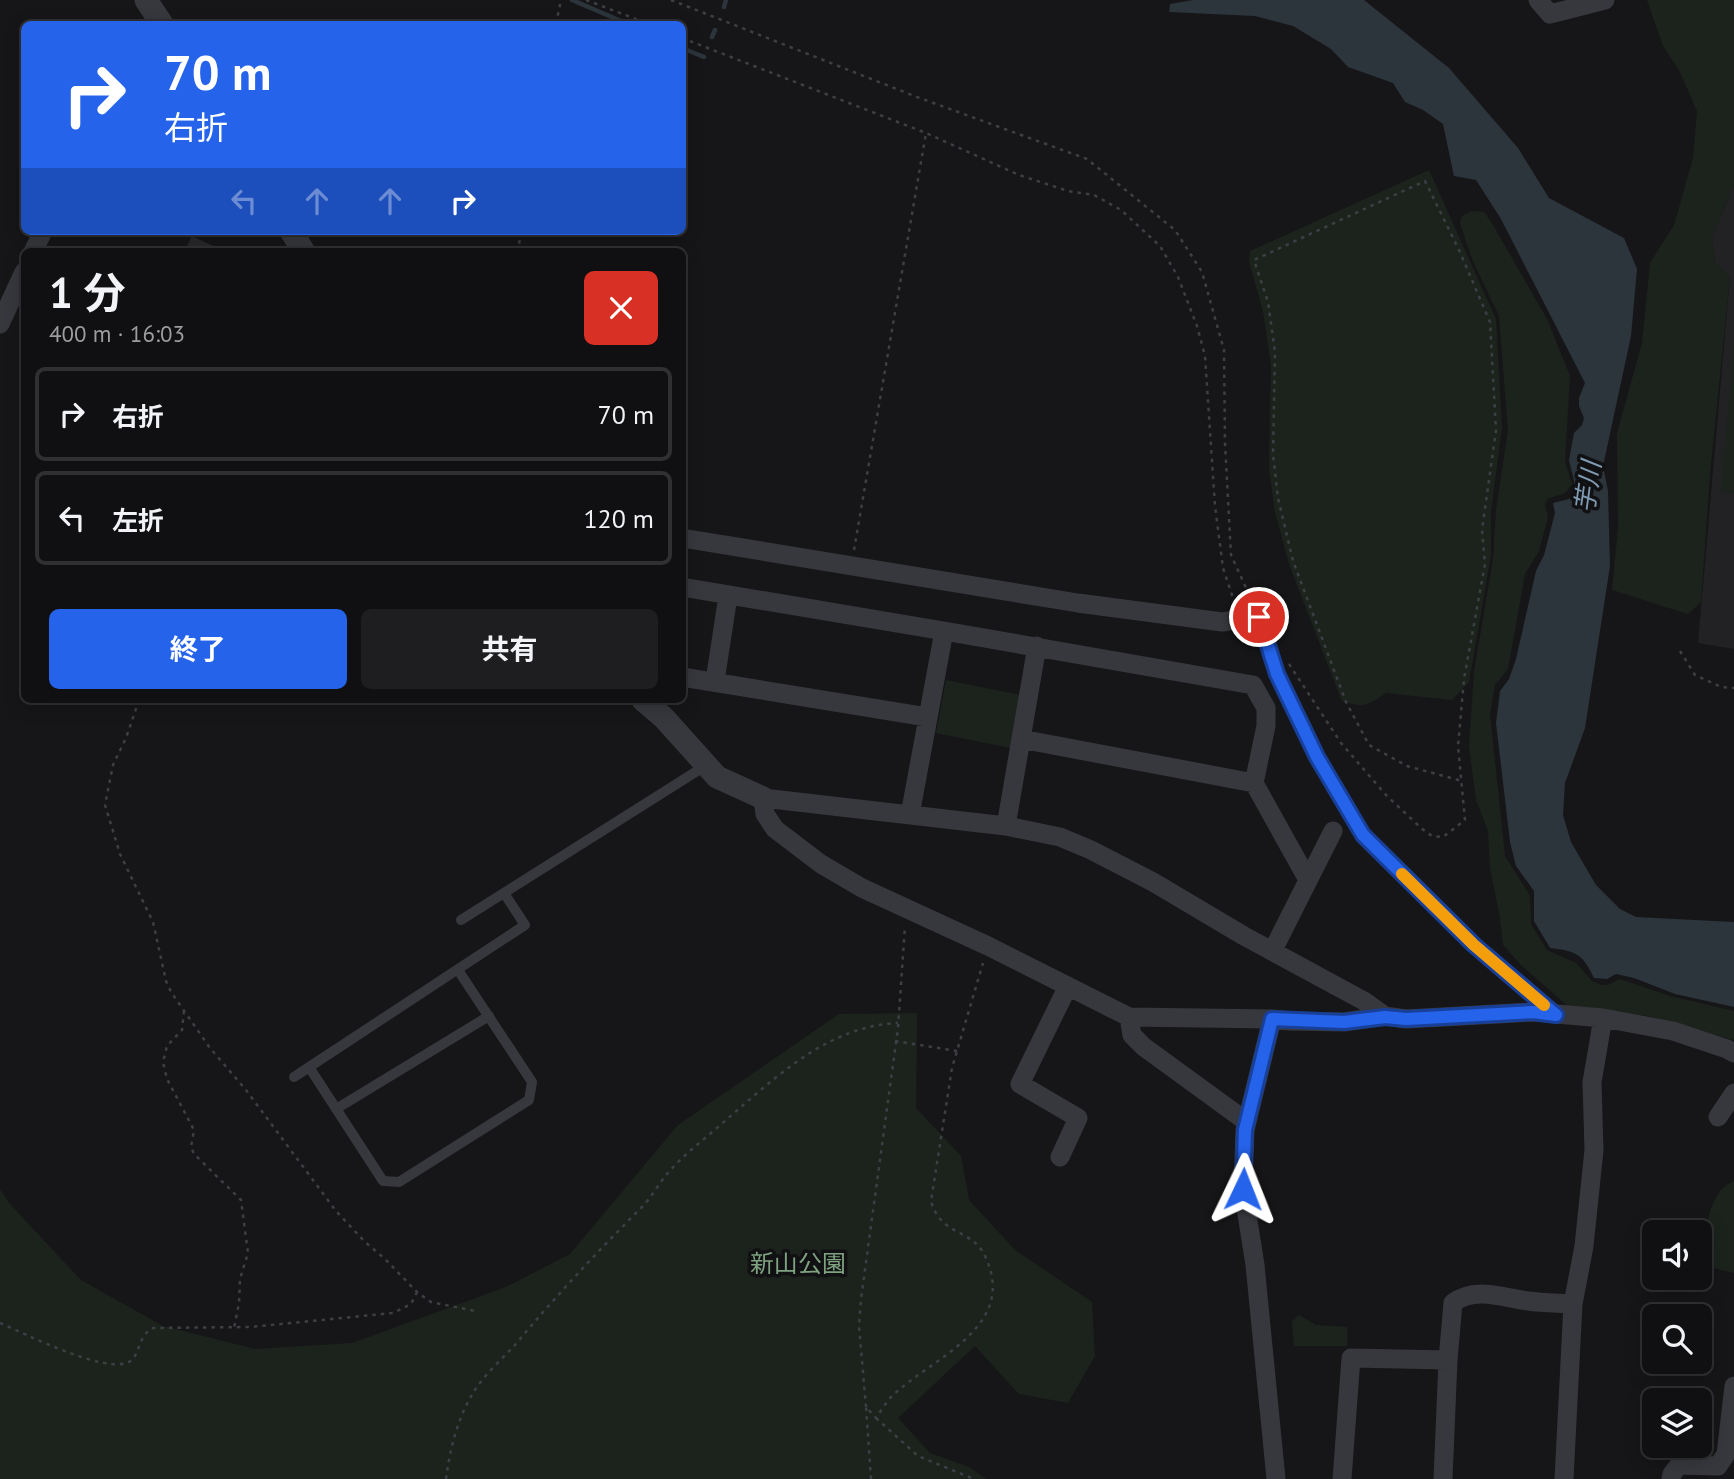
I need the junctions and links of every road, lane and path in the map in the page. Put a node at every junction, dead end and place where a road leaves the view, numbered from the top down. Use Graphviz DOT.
graph roads {
  1 [pos="561,0"];
  2 [pos="586,0"];
  3 [pos="671,0"];
  4 [pos="1538,0"];
  5 [pos="1605,0"];
  6 [pos="557,21"];
  7 [pos="641,21"];
  8 [pos="686,40"];
  9 [pos="926,133"];
  10 [pos="21,278"];
  11 [pos="0,324"];
  12 [pos="686,539"];
  13 [pos="852,565"];
  14 [pos="686,588"];
  15 [pos="728,596"];
  16 [pos="1259,617"];
  17 [pos="944,631"];
  18 [pos="1037,646"];
  19 [pos="1680,651"];
  20 [pos="1286,659"];
  21 [pos="686,677"];
  22 [pos="715,681"];
  23 [pos="1734,688"];
  24 [pos="138,703"];
  25 [pos="646,703"];
  26 [pos="927,718"];
  27 [pos="1021,739"];
  28 [pos="705,766"];
  29 [pos="1462,781"];
  30 [pos="1254,783"];
  31 [pos="763,798"];
  32 [pos="910,815"];
  33 [pos="1006,825"];
  34 [pos="1333,831"];
  35 [pos="1308,880"];
  36 [pos="504,893"];
  37 [pos="911,910"];
  38 [pos="461,920"];
  39 [pos="988,946"];
  40 [pos="1273,950"];
  41 [pos="458,970"];
  42 [pos="1068,986"];
  43 [pos="184,1011"];
  44 [pos="1556,1015"];
  45 [pos="489,1016"];
  46 [pos="1129,1017"];
  47 [pos="1385,1017"];
  48 [pos="1603,1018"];
  49 [pos="1272,1019"];
  50 [pos="898,1023"];
  51 [pos="895,1041"];
  52 [pos="957,1051"];
  53 [pos="1734,1053"];
  54 [pos="309,1067"];
  55 [pos="294,1077"];
  56 [pos="1734,1093"];
  57 [pos="336,1109"];
  58 [pos="1718,1117"];
  59 [pos="1247,1122"];
  60 [pos="1060,1157"];
  61 [pos="417,1292"];
  62 [pos="1573,1304"];
  63 [pos="474,1311"];
  64 [pos="0,1323"];
  65 [pos="234,1328"];
  66 [pos="1448,1360"];
  67 [pos="1734,1387"];
  68 [pos="866,1407"];
  69 [pos="876,1418"];
  70 [pos="446,1479"];
  71 [pos="871,1479"];
  72 [pos="974,1479"];
  73 [pos="1276,1479"];
  74 [pos="1342,1479"];
  75 [pos="1443,1479"];
  76 [pos="1564,1479"];
  77 [pos="1671,1479"];
  1 -- 6 [label="path"];
  2 -- 7 [label="path"];
  3 -- 16 [label="path"];
  4 -- 5 [label="street"];
  8 -- 9 [label="path"];
  9 -- 13 [label="path"];
  9 -- 16 [label="path"];
  10 -- 11 [label="street"];
  12 -- 13 [label="street"];
  13 -- 16 [label="street"];
  14 -- 15 [label="street"];
  15 -- 17 [label="street"];
  15 -- 22 [label="street"];
  16 -- 44 [label="lane"];
  17 -- 18 [label="street"];
  17 -- 26 [label="street"];
  18 -- 27 [label="street"];
  18 -- 30 [label="street"];
  19 -- 23 [label="path"];
  20 -- 29 [label="path"];
  21 -- 22 [label="street"];
  22 -- 26 [label="street"];
  24 -- 43 [label="path"];
  25 -- 28 [label="street"];
  26 -- 32 [label="street"];
  27 -- 30 [label="street"];
  27 -- 33 [label="street"];
  28 -- 31 [label="street"];
  28 -- 36 [label="lane"];
  29 -- 29 [label="path"];
  30 -- 35 [label="street"];
  31 -- 32 [label="street"];
  31 -- 37 [label="street"];
  32 -- 33 [label="street"];
  33 -- 40 [label="street"];
  34 -- 35 [label="street"];
  35 -- 40 [label="street"];
  36 -- 38 [label="lane"];
  36 -- 41 [label="lane"];
  37 -- 39 [label="street"];
  37 -- 50 [label="path"];
  39 -- 42 [label="street"];
  39 -- 52 [label="path"];
  40 -- 47 [label="street"];
  41 -- 45 [label="lane"];
  41 -- 54 [label="lane"];
  42 -- 46 [label="street"];
  42 -- 60 [label="street"];
  43 -- 61 [label="path"];
  43 -- 65 [label="path"];
  44 -- 47 [label="street"];
  44 -- 48 [label="street"];
  45 -- 57 [label="lane"];
  45 -- 57 [label="lane"];
  46 -- 49 [label="street"];
  46 -- 59 [label="street"];
  47 -- 49 [label="street"];
  48 -- 53 [label="street"];
  48 -- 62 [label="street"];
  49 -- 59 [label="street"];
  50 -- 51 [label="path"];
  50 -- 70 [label="path"];
  51 -- 52 [label="path"];
  51 -- 68 [label="path"];
  52 -- 69 [label="path"];
  54 -- 55 [label="lane"];
  54 -- 57 [label="lane"];
  56 -- 58 [label="street"];
  59 -- 73 [label="street"];
  61 -- 63 [label="path"];
  61 -- 65 [label="path"];
  62 -- 66 [label="street"];
  62 -- 76 [label="street"];
  64 -- 65 [label="path"];
  66 -- 74 [label="street"];
  66 -- 75 [label="street"];
  67 -- 77 [label="street"];
  68 -- 69 [label="path"];
  68 -- 71 [label="path"];
  69 -- 72 [label="path"];
}
